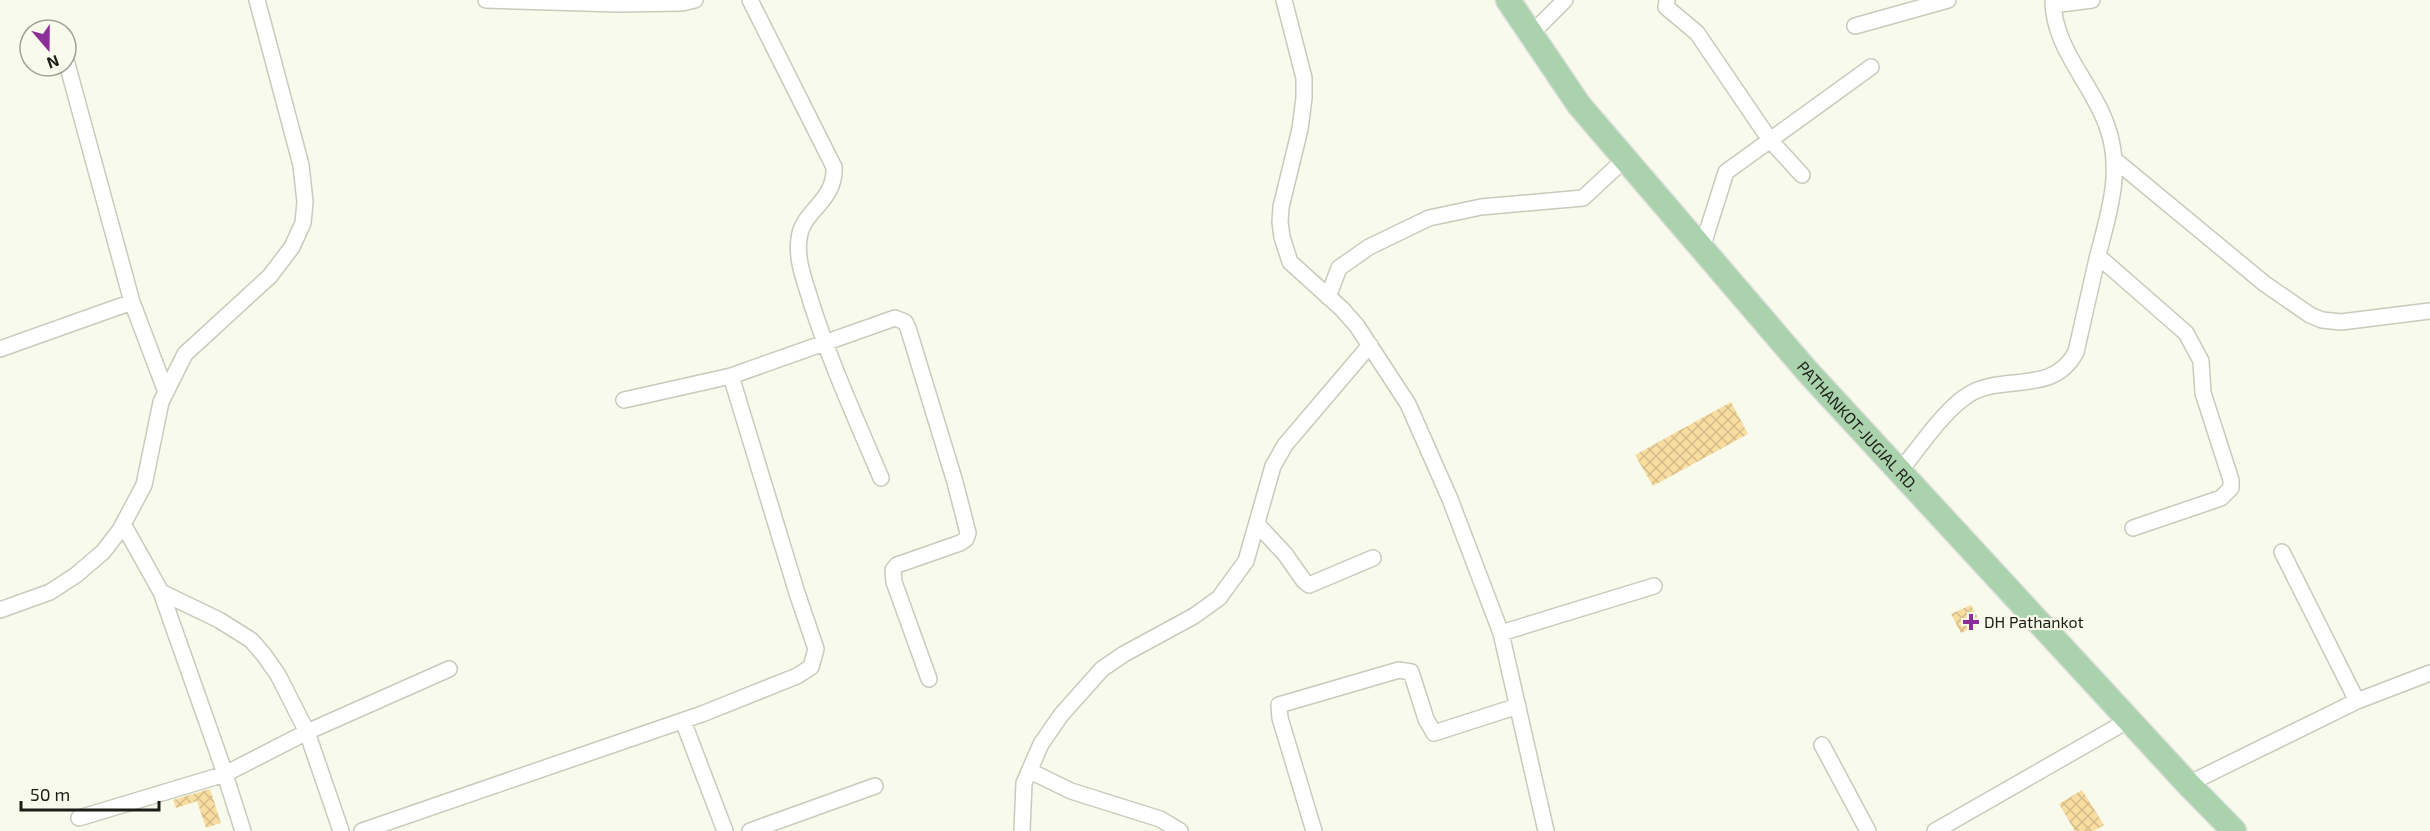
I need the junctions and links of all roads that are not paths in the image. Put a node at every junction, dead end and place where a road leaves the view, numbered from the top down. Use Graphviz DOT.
graph roads {
  1 [pos="257,0"];
  2 [pos="486,0"];
  3 [pos="491,0"];
  4 [pos="695,0"];
  5 [pos="750,0"];
  6 [pos="1284,0"];
  7 [pos="1508,0"];
  8 [pos="1565,0"];
  9 [pos="1667,0"];
  10 [pos="1948,0"];
  11 [pos="2092,0"];
  12 [pos="2053,3"];
  13 [pos="1855,26"];
  14 [pos="1531,34"];
  15 [pos="1872,67"];
  16 [pos="71,78"];
  17 [pos="1770,140"];
  18 [pos="1626,158"];
  19 [pos="2115,160"];
  20 [pos="1802,175"];
  21 [pos="1702,248"];
  22 [pos="2098,256"];
  23 [pos="1328,297"];
  24 [pos="132,302"];
  25 [pos="2430,311"];
  26 [pos="824,343"];
  27 [pos="1370,345"];
  28 [pos="0,350"];
  29 [pos="731,376"];
  30 [pos="166,392"];
  31 [pos="624,400"];
  32 [pos="1900,471"];
  33 [pos="880,478"];
  34 [pos="123,524"];
  35 [pos="1257,524"];
  36 [pos="2133,528"];
  37 [pos="2282,552"];
  38 [pos="1373,558"];
  39 [pos="1654,586"];
  40 [pos="161,592"];
  41 [pos="0,610"];
  42 [pos="1502,633"];
  43 [pos="449,669"];
  44 [pos="2430,673"];
  45 [pos="929,679"];
  46 [pos="2357,701"];
  47 [pos="1518,706"];
  48 [pos="2129,720"];
  49 [pos="683,721"];
  50 [pos="307,732"];
  51 [pos="1822,745"];
  52 [pos="1030,771"];
  53 [pos="225,774"];
  54 [pos="2188,784"];
  55 [pos="875,786"];
  56 [pos="80,818"];
  57 [pos="777,827"];
  58 [pos="243,831"];
  59 [pos="341,831"];
  60 [pos="363,831"];
  61 [pos="725,831"];
  62 [pos="750,831"];
  63 [pos="1022,831"];
  64 [pos="1180,831"];
  65 [pos="1314,831"];
  66 [pos="1546,831"];
  67 [pos="1868,831"];
  68 [pos="1935,831"];
  69 [pos="2234,831"];
  1 -- 30 [label="street"];
  2 -- 3 [label="street"];
  3 -- 4 [label="street"];
  5 -- 26 [label="street"];
  6 -- 23 [label="street"];
  7 -- 14 [label="main road, PATHANKOT-JUGIAL RD."];
  8 -- 14 [label="street"];
  9 -- 17 [label="street"];
  10 -- 13 [label="street"];
  11 -- 12 [label="street"];
  12 -- 19 [label="street"];
  14 -- 18 [label="main road, PATHANKOT-JUGIAL RD."];
  15 -- 17 [label="street"];
  16 -- 24 [label="street"];
  17 -- 20 [label="street"];
  17 -- 21 [label="street"];
  18 -- 21 [label="main road, PATHANKOT-JUGIAL RD."];
  18 -- 23 [label="street"];
  19 -- 22 [label="street"];
  19 -- 25 [label="street"];
  21 -- 32 [label="main road, PATHANKOT-JUGIAL RD."];
  22 -- 32 [label="street"];
  22 -- 36 [label="street"];
  23 -- 27 [label="street"];
  24 -- 28 [label="street"];
  24 -- 30 [label="street"];
  26 -- 29 [label="street"];
  26 -- 33 [label="street"];
  26 -- 45 [label="street"];
  27 -- 35 [label="street"];
  27 -- 42 [label="street"];
  29 -- 31 [label="street"];
  29 -- 49 [label="street"];
  30 -- 34 [label="street"];
  32 -- 48 [label="main road, PATHANKOT-JUGIAL RD."];
  34 -- 40 [label="street"];
  34 -- 41 [label="street"];
  35 -- 38 [label="street"];
  35 -- 52 [label="street"];
  37 -- 46 [label="street"];
  39 -- 42 [label="street"];
  40 -- 50 [label="street"];
  40 -- 53 [label="street"];
  42 -- 47 [label="street"];
  43 -- 50 [label="street"];
  44 -- 46 [label="street"];
  46 -- 54 [label="street"];
  47 -- 65 [label="street"];
  47 -- 66 [label="street"];
  48 -- 54 [label="main road, PATHANKOT-JUGIAL RD."];
  48 -- 68 [label="street"];
  49 -- 60 [label="street"];
  49 -- 61 [label="street"];
  50 -- 53 [label="street"];
  50 -- 59 [label="street"];
  51 -- 67 [label="street"];
  52 -- 63 [label="street"];
  52 -- 64 [label="street"];
  53 -- 56 [label="street"];
  53 -- 58 [label="street"];
  54 -- 69 [label="main road, PATHANKOT-JUGIAL RD."];
  55 -- 57 [label="street"];
  57 -- 62 [label="street"];
}
